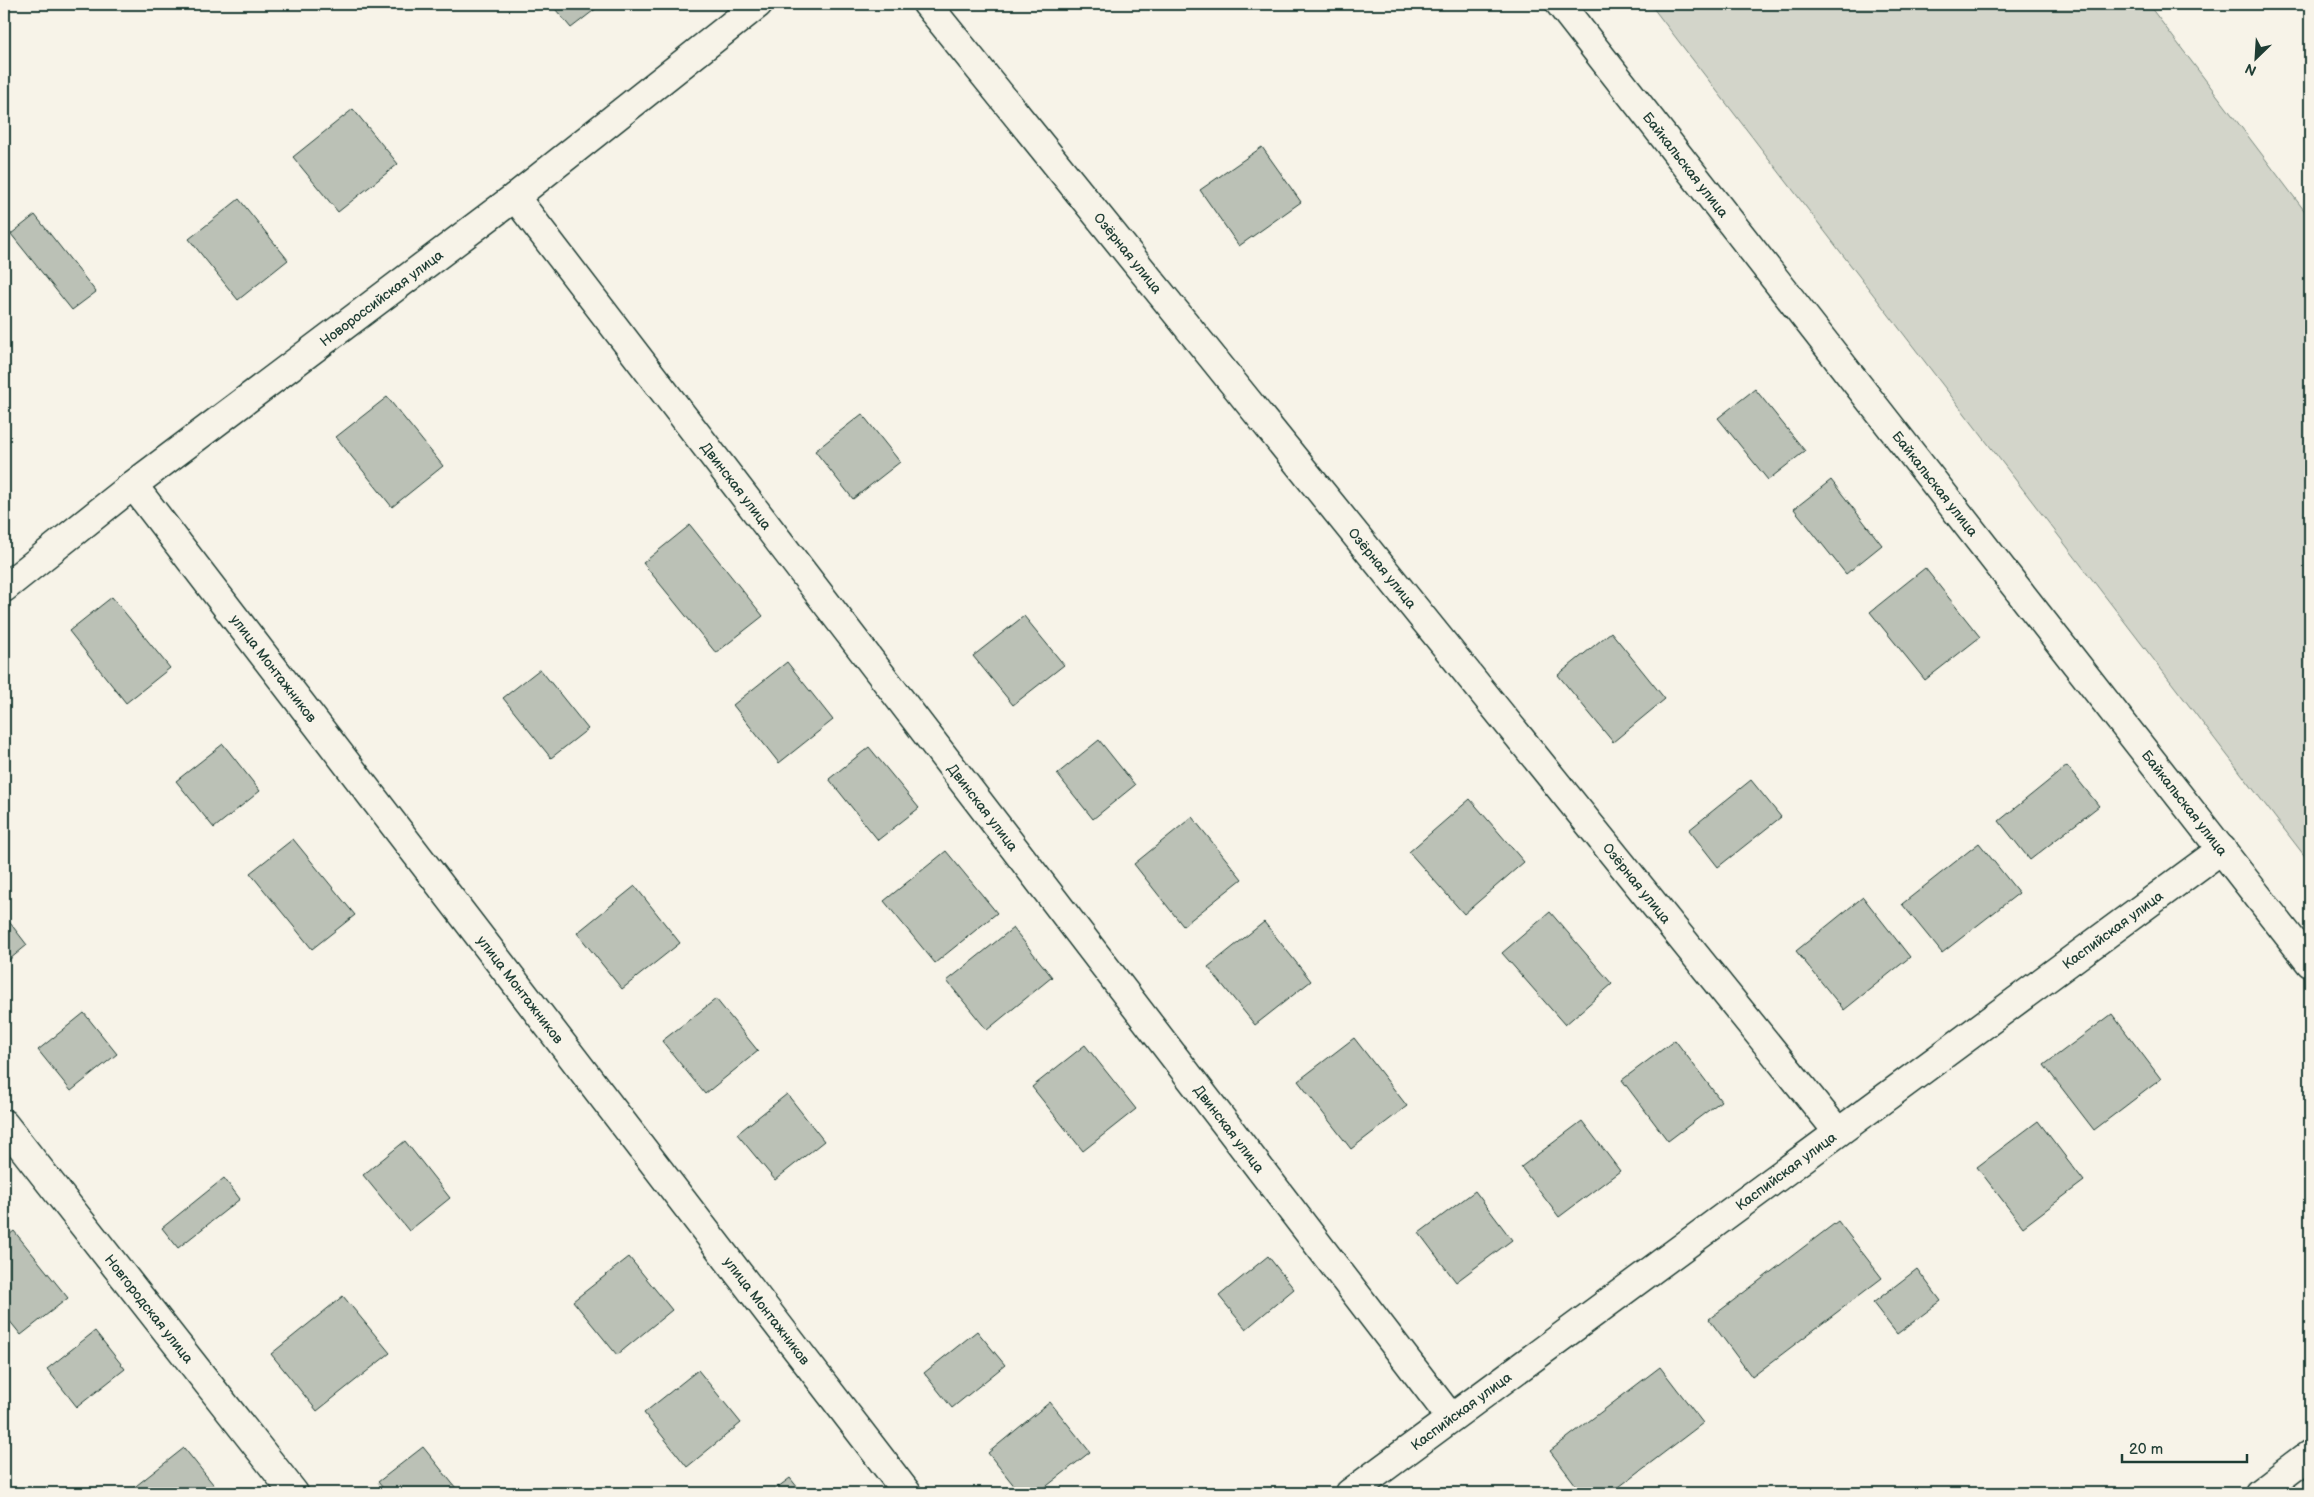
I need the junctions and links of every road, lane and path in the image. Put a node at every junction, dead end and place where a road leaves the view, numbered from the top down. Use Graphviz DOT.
graph roads {
  1 [pos="758,4"];
  2 [pos="927,4"];
  3 [pos="1560,4"];
  4 [pos="515,198"];
  5 [pos="133,485"];
  6 [pos="4,588"];
  7 [pos="2222,849"];
  8 [pos="2310,963"];
  9 [pos="4,1124"];
  10 [pos="1838,1132"];
  11 [pos="1451,1418"];
  12 [pos="2310,1454"];
  13 [pos="294,1493"];
  14 [pos="907,1493"];
  15 [pos="1350,1493"];
  16 [pos="2259,1493"];
  1 -- 4 [label="street, Новороссийская улица"];
  2 -- 10 [label="street, Озёрная улица"];
  3 -- 7 [label="street, Байкальская улица"];
  4 -- 5 [label="street, Новороссийская улица"];
  4 -- 11 [label="street, Двинская улица"];
  5 -- 6 [label="street, Новороссийская улица"];
  5 -- 14 [label="street, улица Монтажников"];
  7 -- 8 [label="street, Байкальская улица"];
  7 -- 10 [label="street, Каспийская улица"];
  9 -- 13 [label="street, Новгородская улица"];
  10 -- 11 [label="street, Каспийская улица"];
  11 -- 15 [label="street, Каспийская улица"];
  12 -- 16 [label="street"];
}
